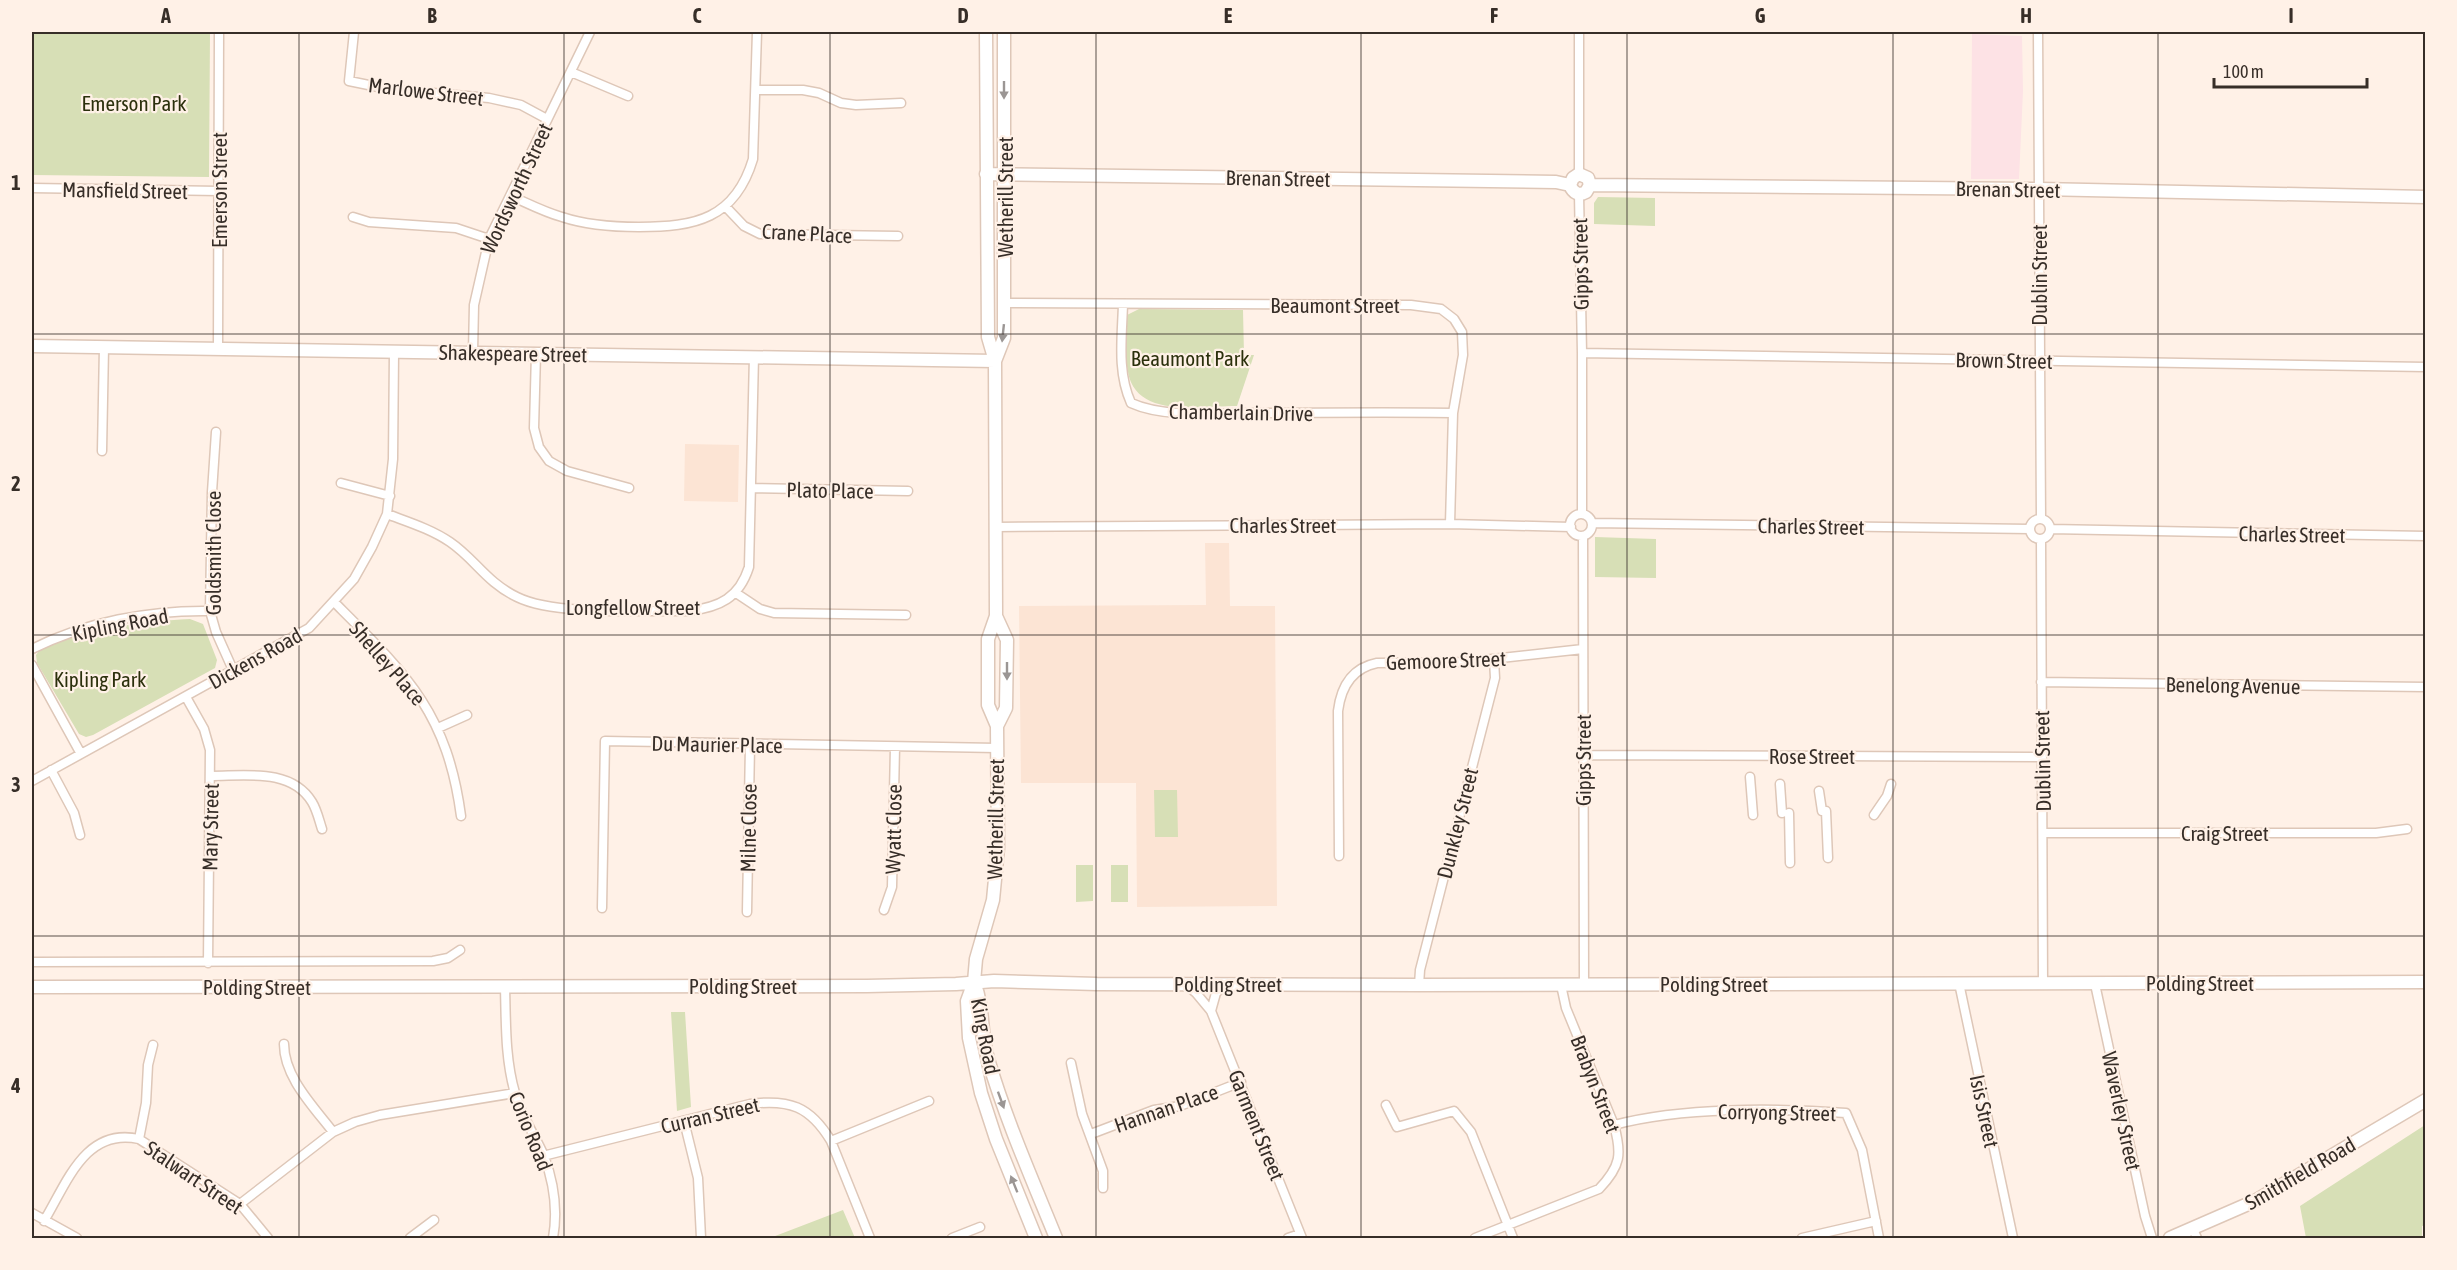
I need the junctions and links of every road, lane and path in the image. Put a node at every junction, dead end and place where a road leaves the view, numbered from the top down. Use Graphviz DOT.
graph roads {
  1 [pos="219,32"];
  2 [pos="354,32"];
  3 [pos="590,32"];
  4 [pos="757,32"];
  5 [pos="986,32"];
  6 [pos="1004,32"];
  7 [pos="1579,32"];
  8 [pos="2038,32"];
  9 [pos="571,72"];
  10 [pos="756,90"];
  11 [pos="628,96"];
  12 [pos="901,103"];
  13 [pos="547,119"];
  14 [pos="986,174"];
  15 [pos="1005,174"];
  16 [pos="1579,174"];
  17 [pos="1590,184"];
  18 [pos="32,188"];
  19 [pos="2040,189"];
  20 [pos="1575,190"];
  21 [pos="219,191"];
  22 [pos="511,195"];
  23 [pos="2426,197"];
  24 [pos="726,206"];
  25 [pos="353,217"];
  26 [pos="898,236"];
  27 [pos="489,239"];
  28 [pos="1005,303"];
  29 [pos="1123,304"];
  30 [pos="32,346"];
  31 [pos="104,347"];
  32 [pos="218,349"];
  33 [pos="394,352"];
  34 [pos="473,352"];
  35 [pos="536,353"];
  36 [pos="1582,353"];
  37 [pos="754,356"];
  38 [pos="2039,360"];
  39 [pos="995,361"];
  40 [pos="2426,367"];
  41 [pos="1453,413"];
  42 [pos="216,432"];
  43 [pos="102,451"];
  44 [pos="341,483"];
  45 [pos="629,488"];
  46 [pos="752,488"];
  47 [pos="908,491"];
  48 [pos="390,496"];
  49 [pos="387,514"];
  50 [pos="1582,514"];
  51 [pos="2041,519"];
  52 [pos="1450,524"];
  53 [pos="1592,524"];
  54 [pos="996,527"];
  55 [pos="1570,527"];
  56 [pos="2030,529"];
  57 [pos="2050,529"];
  58 [pos="1583,536"];
  59 [pos="2426,536"];
  60 [pos="2041,539"];
  61 [pos="736,593"];
  62 [pos="334,602"];
  63 [pos="210,611"];
  64 [pos="906,615"];
  65 [pos="996,616"];
  66 [pos="32,649"];
  67 [pos="1583,649"];
  68 [pos="1494,660"];
  69 [pos="32,665"];
  70 [pos="233,670"];
  71 [pos="2041,682"];
  72 [pos="2426,687"];
  73 [pos="186,697"];
  74 [pos="467,715"];
  75 [pos="997,726"];
  76 [pos="438,728"];
  77 [pos="750,745"];
  78 [pos="895,747"];
  79 [pos="997,748"];
  80 [pos="81,754"];
  81 [pos="1583,755"];
  82 [pos="2041,757"];
  83 [pos="51,770"];
  84 [pos="211,776"];
  85 [pos="1750,777"];
  86 [pos="32,781"];
  87 [pos="1780,784"];
  88 [pos="1890,784"];
  89 [pos="1819,791"];
  90 [pos="1753,815"];
  91 [pos="1874,815"];
  92 [pos="461,816"];
  93 [pos="322,829"];
  94 [pos="2407,829"];
  95 [pos="2043,833"];
  96 [pos="80,835"];
  97 [pos="1339,856"];
  98 [pos="1828,858"];
  99 [pos="1790,863"];
  100 [pos="602,909"];
  101 [pos="884,910"];
  102 [pos="747,912"];
  103 [pos="460,950"];
  104 [pos="32,962"];
  105 [pos="208,963"];
  106 [pos="974,982"];
  107 [pos="2426,982"];
  108 [pos="1959,983"];
  109 [pos="2043,983"];
  110 [pos="1185,984"];
  111 [pos="1227,984"];
  112 [pos="1584,984"];
  113 [pos="2095,984"];
  114 [pos="1419,985"];
  115 [pos="1561,985"];
  116 [pos="32,987"];
  117 [pos="506,987"];
  118 [pos="1211,1011"];
  119 [pos="284,1044"];
  120 [pos="153,1045"];
  121 [pos="1071,1063"];
  122 [pos="1241,1082"];
  123 [pos="515,1093"];
  124 [pos="2426,1100"];
  125 [pos="929,1101"];
  126 [pos="1386,1105"];
  127 [pos="684,1121"];
  128 [pos="1614,1125"];
  129 [pos="333,1132"];
  130 [pos="1091,1134"];
  131 [pos="139,1139"];
  132 [pos="831,1141"];
  133 [pos="543,1156"];
  134 [pos="1103,1188"];
  135 [pos="240,1204"];
  136 [pos="32,1214"];
  137 [pos="434,1220"];
  138 [pos="44,1221"];
  139 [pos="1876,1221"];
  140 [pos="1508,1226"];
  141 [pos="981,1227"];
  142 [pos="2195,1234"];
  143 [pos="1301,1236"];
  144 [pos="76,1239"];
  145 [pos="268,1239"];
  146 [pos="410,1239"];
  147 [pos="553,1239"];
  148 [pos="701,1239"];
  149 [pos="870,1239"];
  150 [pos="952,1239"];
  151 [pos="1036,1239"];
  152 [pos="1056,1239"];
  153 [pos="1288,1239"];
  154 [pos="1475,1239"];
  155 [pos="1513,1239"];
  156 [pos="1802,1239"];
  157 [pos="1879,1239"];
  158 [pos="2013,1239"];
  159 [pos="2152,1239"];
  160 [pos="2170,1239"];
  1 -- 21 [label="street, Emerson Street"];
  2 -- 13 [label="street, Marlowe Street"];
  3 -- 9 [label="street, Wordsworth Street"];
  4 -- 10 [label="street"];
  5 -- 14 [label="main road, Wetherill Street"];
  6 -- 15 [label="main road, Wetherill Street, one-way"];
  7 -- 16 [label="street"];
  8 -- 19 [label="street, Dublin Street"];
  9 -- 11 [label="street"];
  9 -- 13 [label="street, Wordsworth Street"];
  10 -- 12 [label="street"];
  10 -- 24 [label="street"];
  13 -- 22 [label="street, Wordsworth Street"];
  14 -- 15 [label="main road, Brenan Street"];
  14 -- 39 [label="main road, Wetherill Street"];
  15 -- 20 [label="main road, Brenan Street"];
  15 -- 28 [label="main road, Wetherill Street"];
  16 -- 17 [label="main road"];
  16 -- 20 [label="main road"];
  17 -- 19 [label="main road, Brenan Street"];
  17 -- 20 [label="main road"];
  18 -- 21 [label="street, Mansfield Street"];
  19 -- 23 [label="main road, Brenan Street"];
  19 -- 38 [label="street, Dublin Street"];
  20 -- 36 [label="street, Gipps Street"];
  21 -- 32 [label="street, Emerson Street"];
  22 -- 24 [label="street"];
  22 -- 27 [label="street, Wordsworth Street"];
  24 -- 26 [label="street, Crane Place"];
  25 -- 27 [label="street"];
  27 -- 34 [label="street, Wordsworth Street"];
  28 -- 29 [label="street, Beaumont Street"];
  28 -- 39 [label="main road, Wetherill Street, one-way"];
  29 -- 41 [label="street, Chamberlain Drive"];
  29 -- 41 [label="street, Beaumont Street"];
  30 -- 31 [label="main road, Shakespeare Street"];
  31 -- 32 [label="main road, Shakespeare Street"];
  31 -- 43 [label="street"];
  32 -- 33 [label="main road, Shakespeare Street"];
  33 -- 34 [label="main road, Shakespeare Street"];
  33 -- 48 [label="street, Dickens Road"];
  34 -- 35 [label="main road, Shakespeare Street"];
  35 -- 37 [label="main road, Shakespeare Street"];
  35 -- 45 [label="street"];
  36 -- 38 [label="street, Brown Street"];
  36 -- 50 [label="street, Gipps Street"];
  37 -- 39 [label="main road, Shakespeare Street"];
  37 -- 46 [label="street"];
  38 -- 40 [label="street, Brown Street"];
  38 -- 51 [label="street, Dublin Street"];
  39 -- 54 [label="main road, Wetherill Street"];
  41 -- 52 [label="street, Beaumont Street"];
  42 -- 63 [label="street, Goldsmith Close"];
  44 -- 48 [label="street"];
  46 -- 47 [label="street, Plato Place"];
  46 -- 61 [label="street"];
  48 -- 49 [label="street, Dickens Road"];
  49 -- 61 [label="street, Longfellow Street"];
  49 -- 62 [label="street, Dickens Road"];
  50 -- 53 [label="street"];
  50 -- 55 [label="street"];
  51 -- 56 [label="street"];
  51 -- 57 [label="street"];
  52 -- 54 [label="street, Charles Street"];
  52 -- 55 [label="street, Charles Street"];
  53 -- 56 [label="street, Charles Street"];
  53 -- 58 [label="street"];
  54 -- 65 [label="main road, Wetherill Street"];
  55 -- 58 [label="street"];
  56 -- 60 [label="street"];
  57 -- 59 [label="street, Charles Street"];
  57 -- 60 [label="street"];
  58 -- 67 [label="street, Gipps Street"];
  60 -- 71 [label="street, Dublin Street"];
  61 -- 64 [label="street"];
  62 -- 70 [label="street, Dickens Road"];
  62 -- 76 [label="street, Shelley Place"];
  63 -- 66 [label="street, Kipling Road"];
  63 -- 70 [label="street, Goldsmith Close"];
  65 -- 75 [label="main road, Wetherill Street"];
  65 -- 75 [label="main road, Wetherill Street, one-way"];
  67 -- 68 [label="street, Gemoore Street"];
  67 -- 81 [label="street, Gipps Street"];
  68 -- 97 [label="street, Gemoore Street"];
  68 -- 114 [label="street, Dunkley Street"];
  69 -- 80 [label="street"];
  70 -- 73 [label="street, Dickens Road"];
  71 -- 72 [label="street, Benelong Avenue"];
  71 -- 82 [label="street, Dublin Street"];
  73 -- 80 [label="street, Dickens Road"];
  73 -- 84 [label="street, Mary Street"];
  74 -- 76 [label="street, Shelley Place"];
  75 -- 79 [label="main road, Wetherill Street"];
  76 -- 92 [label="street, Shelley Place"];
  77 -- 78 [label="street, Du Maurier Place"];
  77 -- 100 [label="street, Du Maurier Place"];
  77 -- 102 [label="street, Milne Close"];
  78 -- 79 [label="street, Du Maurier Place"];
  78 -- 101 [label="street, Wyatt Close"];
  79 -- 106 [label="main road, Wetherill Street"];
  80 -- 83 [label="street, Dickens Road"];
  81 -- 82 [label="street, Rose Street"];
  81 -- 112 [label="street, Gipps Street"];
  82 -- 95 [label="street, Dublin Street"];
  83 -- 86 [label="street, Dickens Road"];
  83 -- 96 [label="street"];
  84 -- 93 [label="street"];
  84 -- 105 [label="street, Mary Street"];
  85 -- 90 [label="street"];
  87 -- 99 [label="street"];
  88 -- 91 [label="street"];
  89 -- 98 [label="street"];
  94 -- 95 [label="street, Craig Street"];
  95 -- 109 [label="street, Dublin Street"];
  103 -- 105 [label="street"];
  104 -- 105 [label="street"];
  106 -- 110 [label="main road, Polding Street"];
  106 -- 117 [label="main road, Polding Street"];
  151 -- 106 [label="main road, King Road, one-way"];
  106 -- 152 [label="main road, King Road, one-way"];
  107 -- 113 [label="main road, Polding Street"];
  108 -- 109 [label="main road, Polding Street"];
  108 -- 112 [label="main road, Polding Street"];
  108 -- 158 [label="street, Isis Street"];
  109 -- 113 [label="main road, Polding Street"];
  110 -- 111 [label="main road, Polding Street"];
  110 -- 118 [label="street, Garment Street"];
  111 -- 114 [label="main road, Polding Street"];
  111 -- 118 [label="street"];
  112 -- 115 [label="main road, Polding Street"];
  113 -- 159 [label="street, Waverley Street"];
  114 -- 115 [label="main road, Polding Street"];
  115 -- 128 [label="street, Brabyn Street"];
  116 -- 117 [label="main road, Polding Street"];
  117 -- 123 [label="street, Corio Road"];
  118 -- 122 [label="street, Garment Street"];
  119 -- 129 [label="street"];
  120 -- 131 [label="street"];
  121 -- 130 [label="street, Hannan Place"];
  122 -- 130 [label="street, Hannan Place"];
  122 -- 143 [label="street, Garment Street"];
  123 -- 129 [label="street"];
  123 -- 133 [label="street, Corio Road"];
  124 -- 142 [label="main road, Smithfield Road"];
  125 -- 132 [label="street"];
  126 -- 140 [label="street"];
  127 -- 132 [label="street, Curran Street"];
  127 -- 133 [label="street, Curran Street"];
  127 -- 148 [label="street"];
  128 -- 139 [label="street, Corryong Street"];
  128 -- 140 [label="street, Brabyn Street"];
  129 -- 135 [label="street"];
  130 -- 134 [label="street, Hannan Place"];
  131 -- 135 [label="street, Stalwart Street"];
  131 -- 138 [label="street, Stalwart Street"];
  132 -- 149 [label="street, Curran Street"];
  133 -- 147 [label="street, Corio Road"];
  135 -- 145 [label="street, Stalwart Street"];
  136 -- 138 [label="street"];
  137 -- 146 [label="street"];
  138 -- 144 [label="street"];
  139 -- 156 [label="street"];
  139 -- 157 [label="street, Corryong Street"];
  140 -- 154 [label="street, Brabyn Street"];
  140 -- 155 [label="street"];
  141 -- 150 [label="street"];
  142 -- 160 [label="main road, Smithfield Road"];
  143 -- 153 [label="street"];
}
